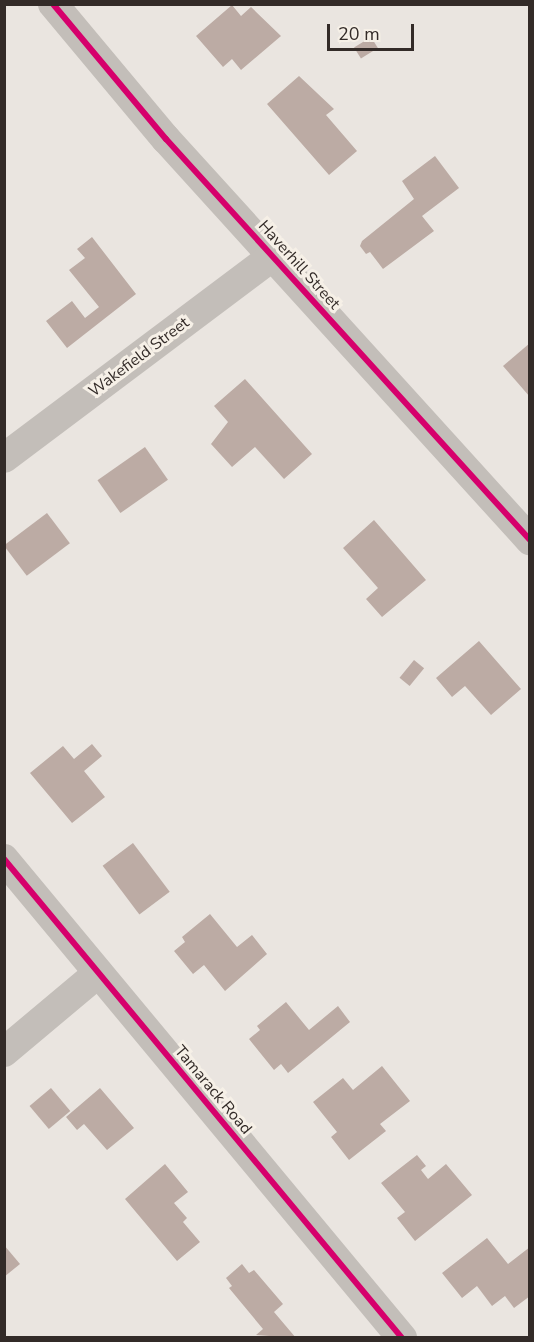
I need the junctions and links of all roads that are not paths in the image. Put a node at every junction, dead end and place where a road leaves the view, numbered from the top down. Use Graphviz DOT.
graph roads {
  1 [pos="53,4"];
  2 [pos="273,256"];
  3 [pos="4,458"];
  4 [pos="530,540"];
  5 [pos="4,859"];
  6 [pos="98,973"];
  7 [pos="4,1052"];
  8 [pos="402,1338"];
  1 -- 2 [label="street, Haverhill Street"];
  2 -- 3 [label="street, Wakefield Street"];
  2 -- 4 [label="street, Haverhill Street"];
  5 -- 6 [label="street, Tamarack Road"];
  6 -- 7 [label="street"];
  6 -- 8 [label="street, Tamarack Road"];
}
